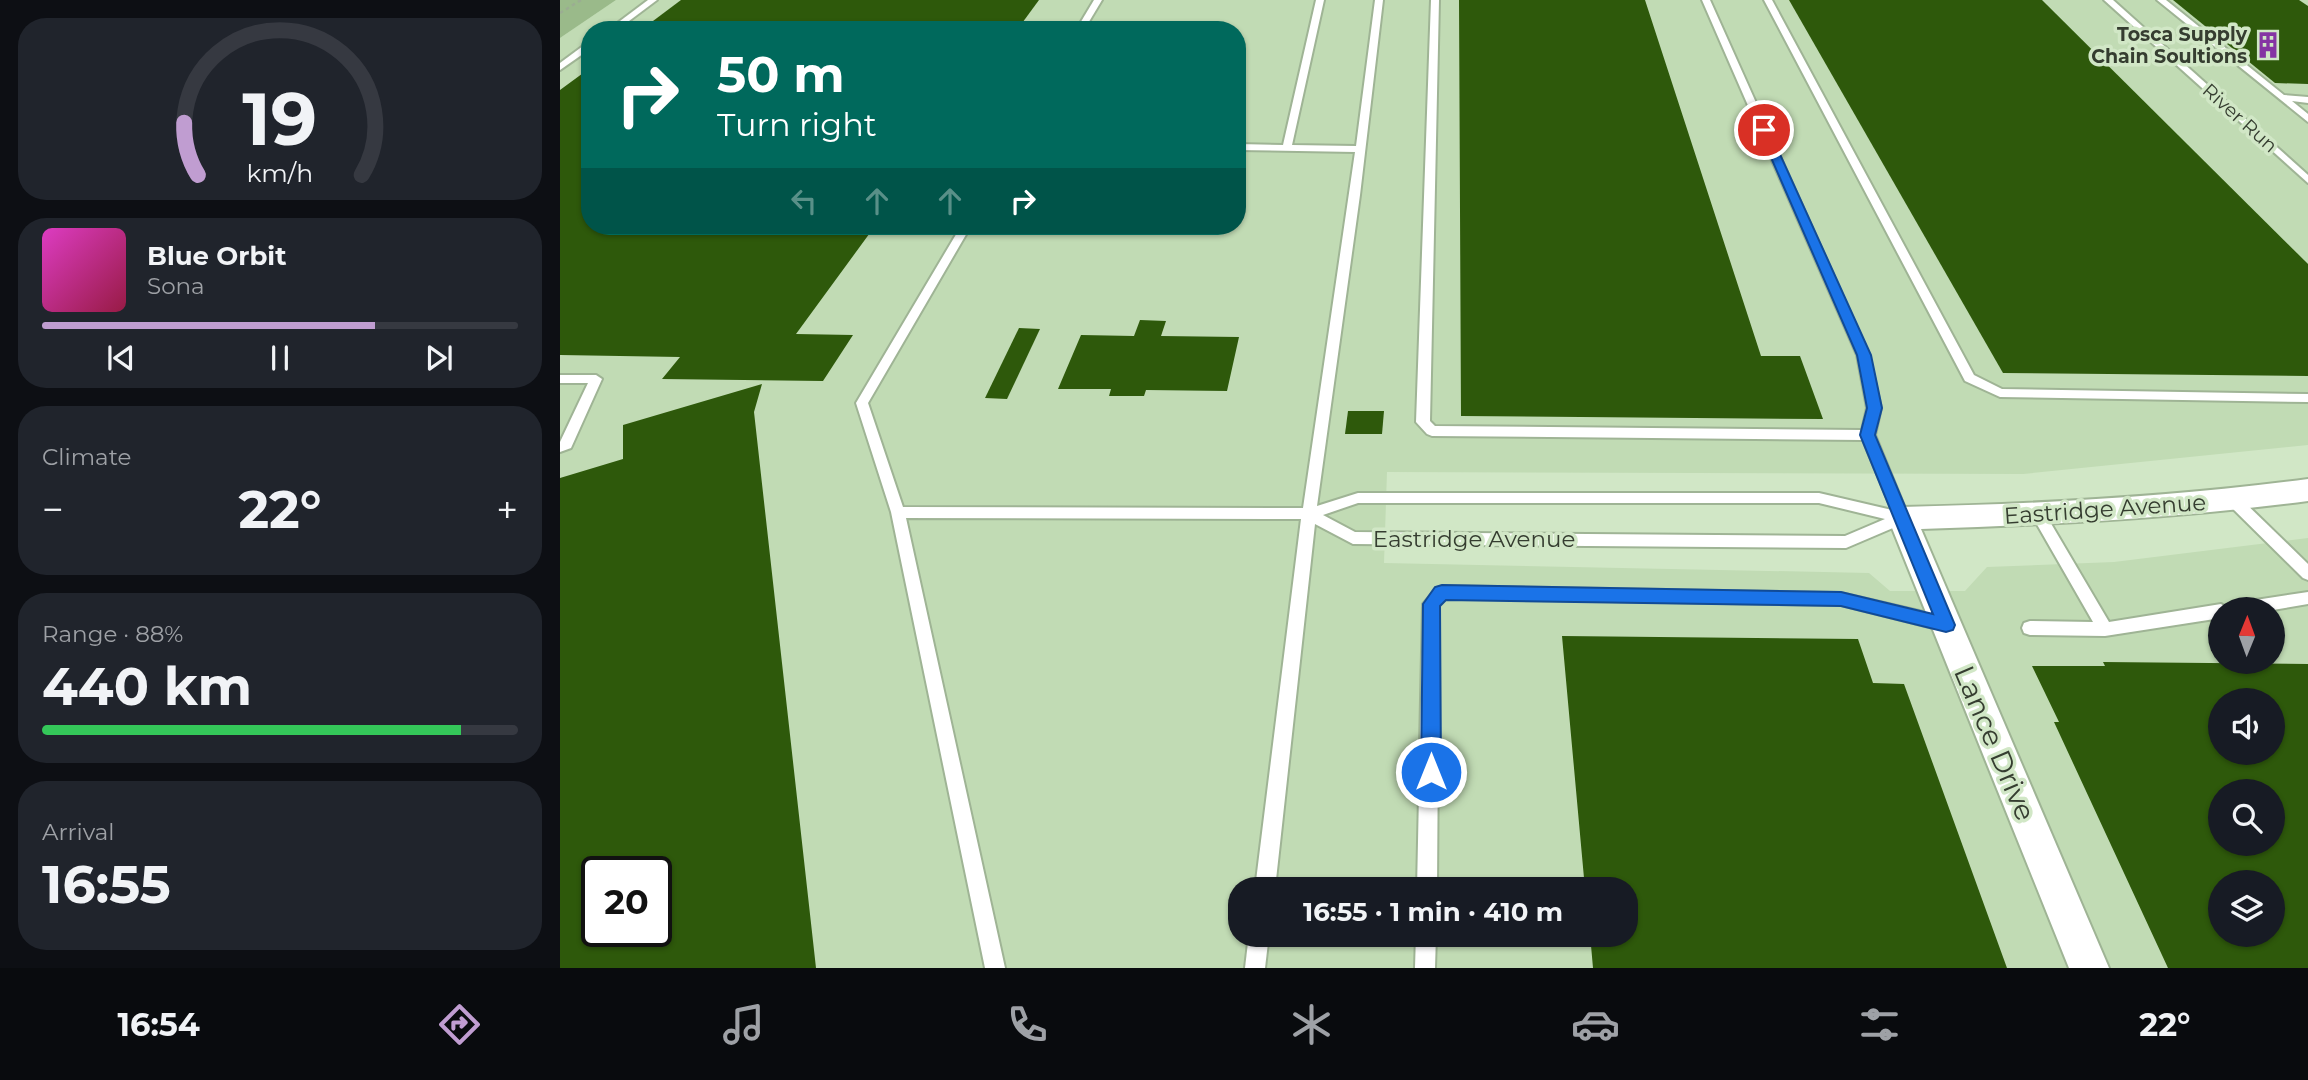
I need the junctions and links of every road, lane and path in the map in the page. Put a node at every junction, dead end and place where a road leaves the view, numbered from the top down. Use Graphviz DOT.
graph roads {
  1 [pos="581,0"];
  2 [pos="653,0"];
  3 [pos="1098,0"];
  4 [pos="1320,0"];
  5 [pos="1379,0"];
  6 [pos="1435,0"];
  7 [pos="1706,0"];
  8 [pos="1768,0"];
  9 [pos="2108,0"];
  10 [pos="2161,0"];
  11 [pos="560,13"];
  12 [pos="624,21"];
  13 [pos="1085,21"];
  14 [pos="581,52"];
  15 [pos="560,67"];
  16 [pos="2283,98"];
  17 [pos="2308,100"];
  18 [pos="2308,120"];
  19 [pos="1246,148"];
  20 [pos="1287,148"];
  21 [pos="1361,149"];
  22 [pos="2308,180"];
  23 [pos="961,235"];
  24 [pos="560,379"];
  25 [pos="2308,398"];
  26 [pos="1868,435"];
  27 [pos="560,447"];
  28 [pos="2308,490"];
  29 [pos="2232,499"];
  30 [pos="898,512"];
  31 [pos="1309,514"];
  32 [pos="2038,514"];
  33 [pos="1902,518"];
  34 [pos="2308,574"];
  35 [pos="2308,598"];
  36 [pos="2286,601"];
  37 [pos="2208,613"];
  38 [pos="1946,625"];
  39 [pos="2030,628"];
  40 [pos="2105,629"];
  41 [pos="1266,877"];
  42 [pos="1427,877"];
  43 [pos="1257,947"];
  44 [pos="1426,947"];
  45 [pos="995,968"];
  46 [pos="1255,968"];
  47 [pos="1425,968"];
  48 [pos="2089,968"];
  1 -- 11 [label="path"];
  2 -- 12 [label="lane"];
  3 -- 13 [label="lane"];
  4 -- 20 [label="lane"];
  5 -- 21 [label="lane"];
  6 -- 26 [label="lane"];
  7 -- 26 [label="lane"];
  8 -- 25 [label="lane"];
  9 -- 22 [label="lane, River Run"];
  10 -- 16 [label="lane"];
  14 -- 15 [label="lane"];
  16 -- 17 [label="lane"];
  16 -- 18 [label="lane"];
  19 -- 20 [label="lane"];
  20 -- 21 [label="lane"];
  21 -- 31 [label="lane"];
  23 -- 30 [label="lane"];
  24 -- 27 [label="lane"];
  26 -- 33 [label="lane"];
  28 -- 29 [label="street, Eastridge Avenue"];
  29 -- 32 [label="street, Eastridge Avenue"];
  29 -- 34 [label="lane"];
  30 -- 31 [label="lane"];
  30 -- 45 [label="lane"];
  31 -- 33 [label="lane, Eastridge Avenue"];
  31 -- 33 [label="lane, Eastridge Avenue"];
  31 -- 41 [label="lane"];
  32 -- 33 [label="street, Eastridge Avenue"];
  32 -- 40 [label="lane"];
  33 -- 38 [label="street, Lance Drive"];
  35 -- 36 [label="lane"];
  37 -- 40 [label="lane"];
  38 -- 42 [label="lane"];
  38 -- 48 [label="street, Lance Drive"];
  39 -- 40 [label="lane"];
  43 -- 46 [label="lane"];
  44 -- 47 [label="lane"];
}
